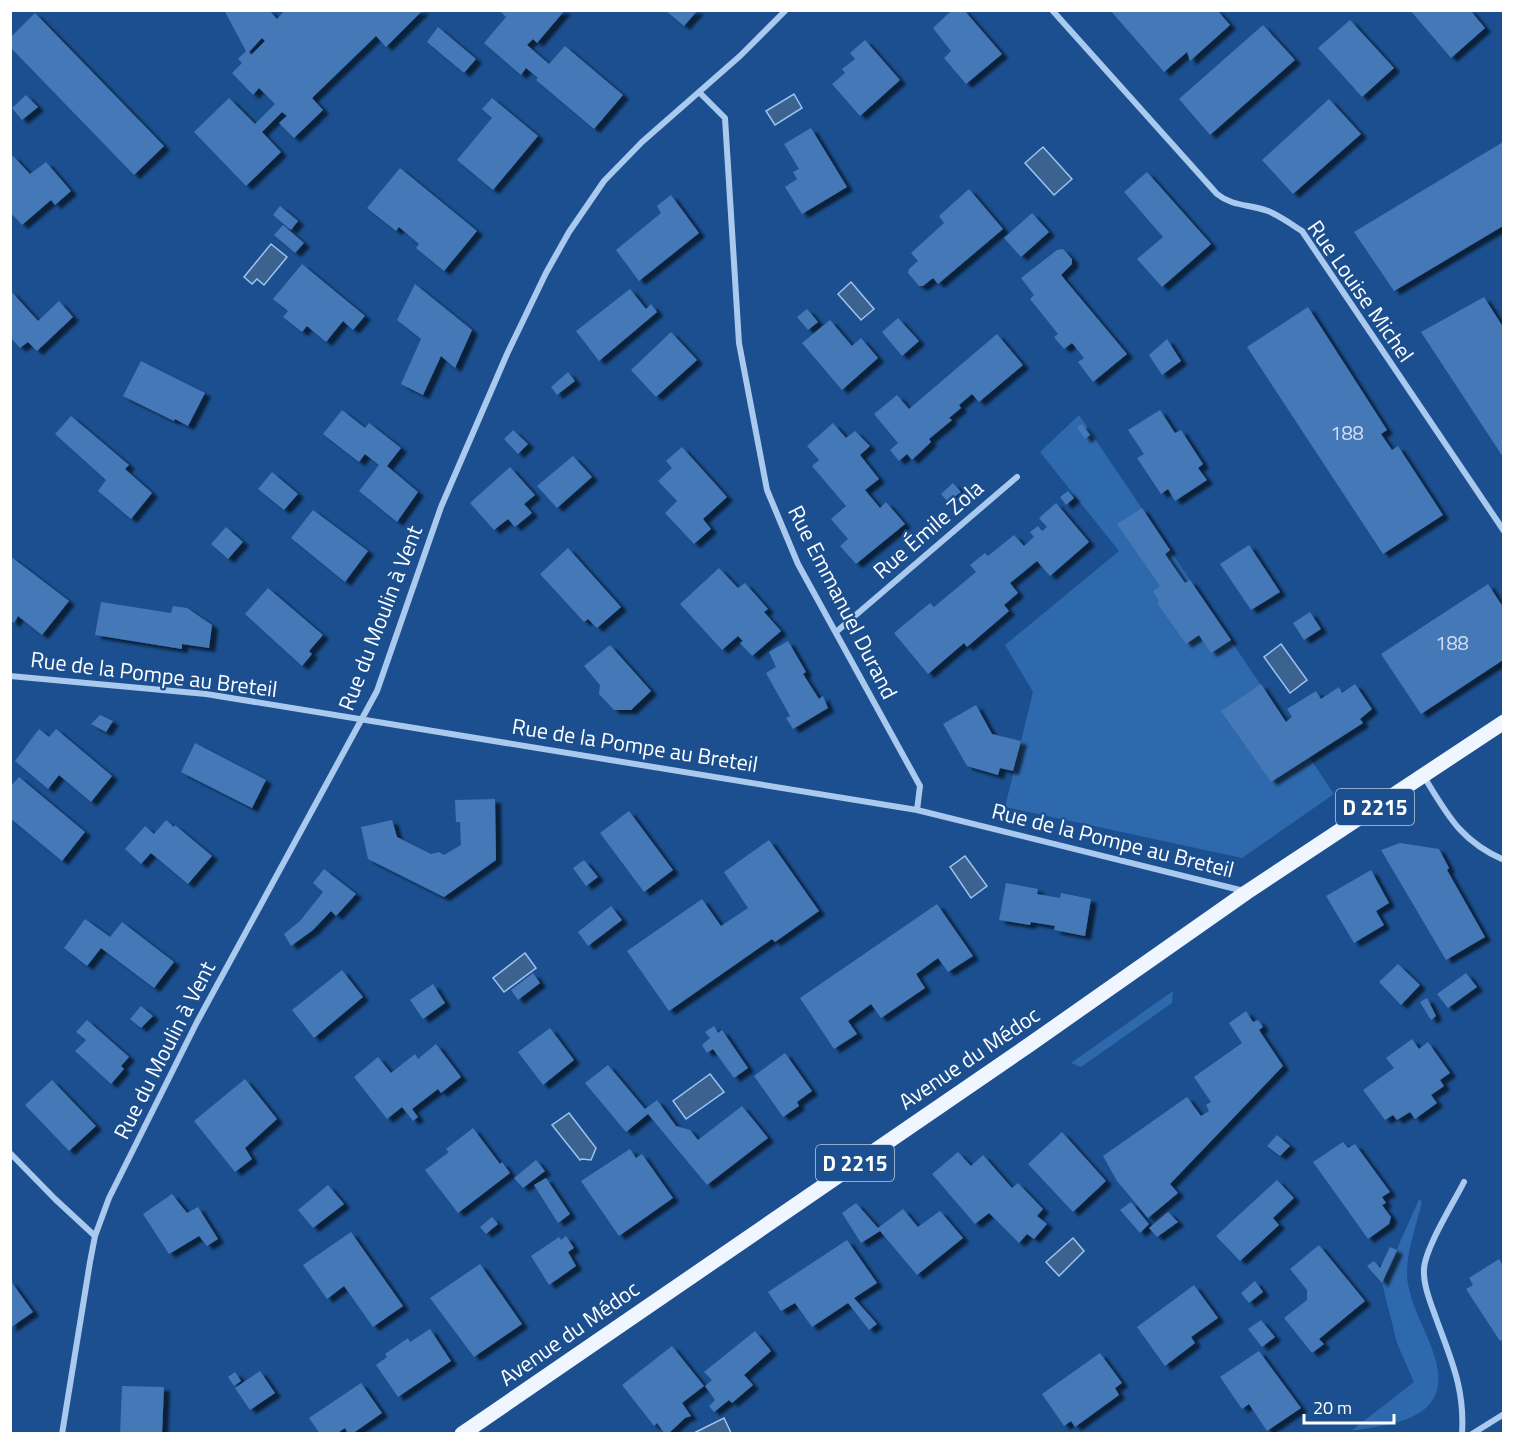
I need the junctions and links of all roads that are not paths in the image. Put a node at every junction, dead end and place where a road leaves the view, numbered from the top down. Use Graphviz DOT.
graph roads {
  1 [pos="786,10"];
  2 [pos="1052,10"];
  3 [pos="699,92"];
  4 [pos="1017,477"];
  5 [pos="1503,531"];
  6 [pos="836,632"];
  7 [pos="10,676"];
  8 [pos="362,720"];
  9 [pos="1503,722"];
  10 [pos="1422,775"];
  11 [pos="917,810"];
  12 [pos="1503,860"];
  13 [pos="1247,892"];
  14 [pos="10,1153"];
  15 [pos="1464,1182"];
  16 [pos="95,1236"];
  17 [pos="1503,1414"];
  18 [pos="62,1434"];
  19 [pos="462,1434"];
  20 [pos="1462,1434"];
  21 [pos="1472,1434"];
  1 -- 3 [label="street, Rue du Moulin à Vent"];
  2 -- 5 [label="street, Rue Louise Michel"];
  3 -- 6 [label="street, Rue Emmanuel Durand"];
  3 -- 8 [label="street, Rue du Moulin à Vent"];
  4 -- 6 [label="street, Rue Émile Zola"];
  6 -- 11 [label="street, Rue Emmanuel Durand"];
  7 -- 8 [label="street, Rue de la Pompe au Breteil"];
  8 -- 11 [label="street, Rue de la Pompe au Breteil"];
  8 -- 16 [label="street, Rue du Moulin à Vent"];
  9 -- 10 [label="main road, Avenue du Médoc / D 2215"];
  10 -- 12 [label="street"];
  10 -- 13 [label="main road, Avenue du Médoc / D 2215"];
  11 -- 13 [label="street, Rue de la Pompe au Breteil"];
  13 -- 19 [label="main road, Avenue du Médoc / D 2215"];
  14 -- 16 [label="street"];
  15 -- 20 [label="street"];
  16 -- 18 [label="street, Rue du Moulin à Vent"];
  17 -- 21 [label="street"];
}
